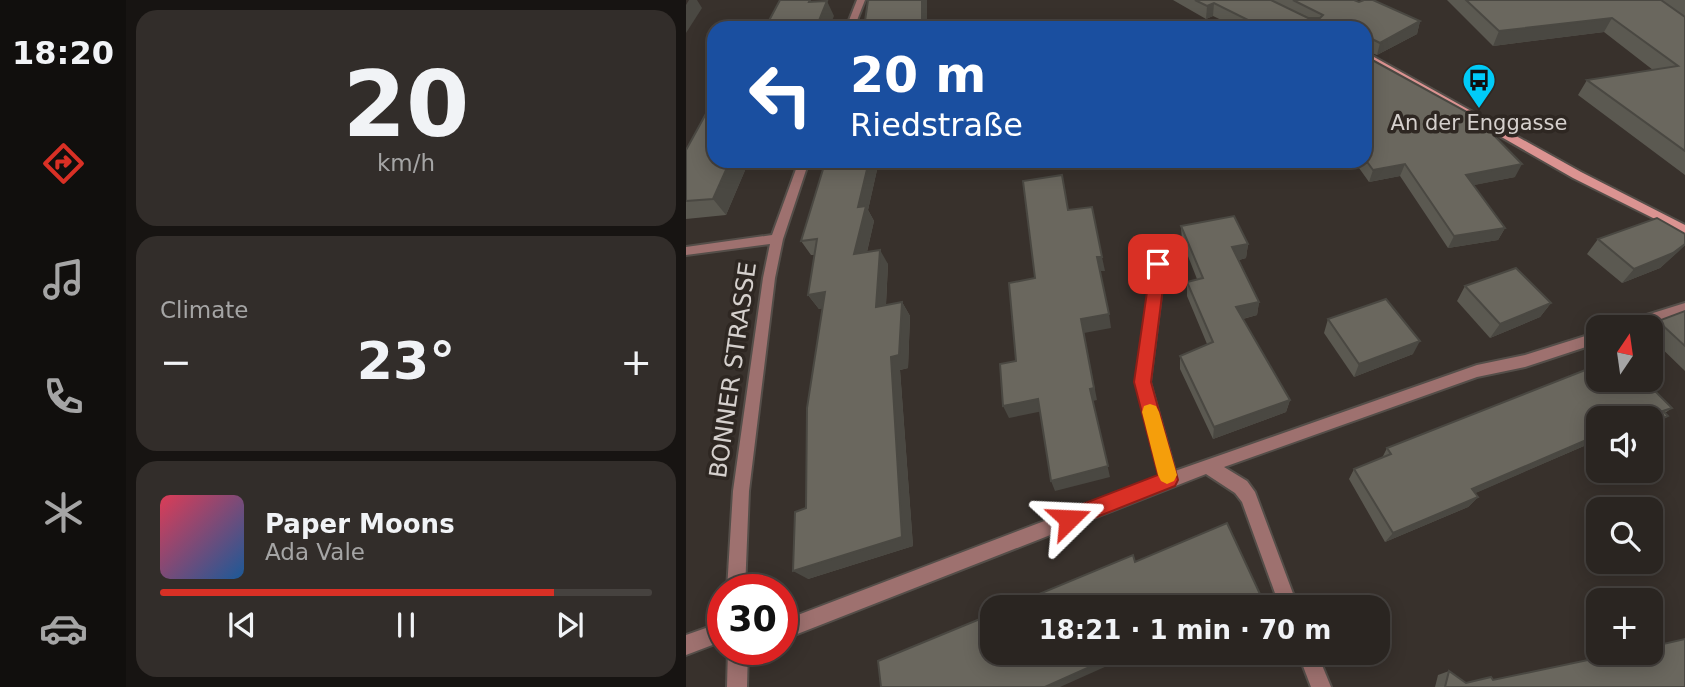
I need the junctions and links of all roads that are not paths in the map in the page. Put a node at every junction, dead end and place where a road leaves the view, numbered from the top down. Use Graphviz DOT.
graph roads {
  1 [pos="861,0"];
  2 [pos="853,21"];
  3 [pos="1372,59"];
  4 [pos="802,168"];
  5 [pos="1685,230"];
  6 [pos="778,239"];
  7 [pos="686,251"];
  8 [pos="1158,264"];
  9 [pos="1685,308"];
  10 [pos="1663,315"];
  11 [pos="1586,341"];
  12 [pos="1207,466"];
  13 [pos="1169,480"];
  14 [pos="737,574"];
  15 [pos="1285,595"];
  16 [pos="798,625"];
  17 [pos="707,637"];
  18 [pos="686,645"];
  19 [pos="738,665"];
  20 [pos="1312,665"];
  21 [pos="737,687"];
  22 [pos="1321,687"];
  1 -- 2 [label="street"];
  3 -- 5 [label="street"];
  4 -- 6 [label="street, BONNER STRASSE"];
  6 -- 7 [label="street"];
  6 -- 14 [label="street, BONNER STRASSE"];
  8 -- 13 [label="street"];
  9 -- 10 [label="street"];
  11 -- 12 [label="street"];
  12 -- 13 [label="street"];
  12 -- 15 [label="street"];
  13 -- 16 [label="street"];
  17 -- 18 [label="street"];
  19 -- 21 [label="street"];
  20 -- 22 [label="street"];
}
